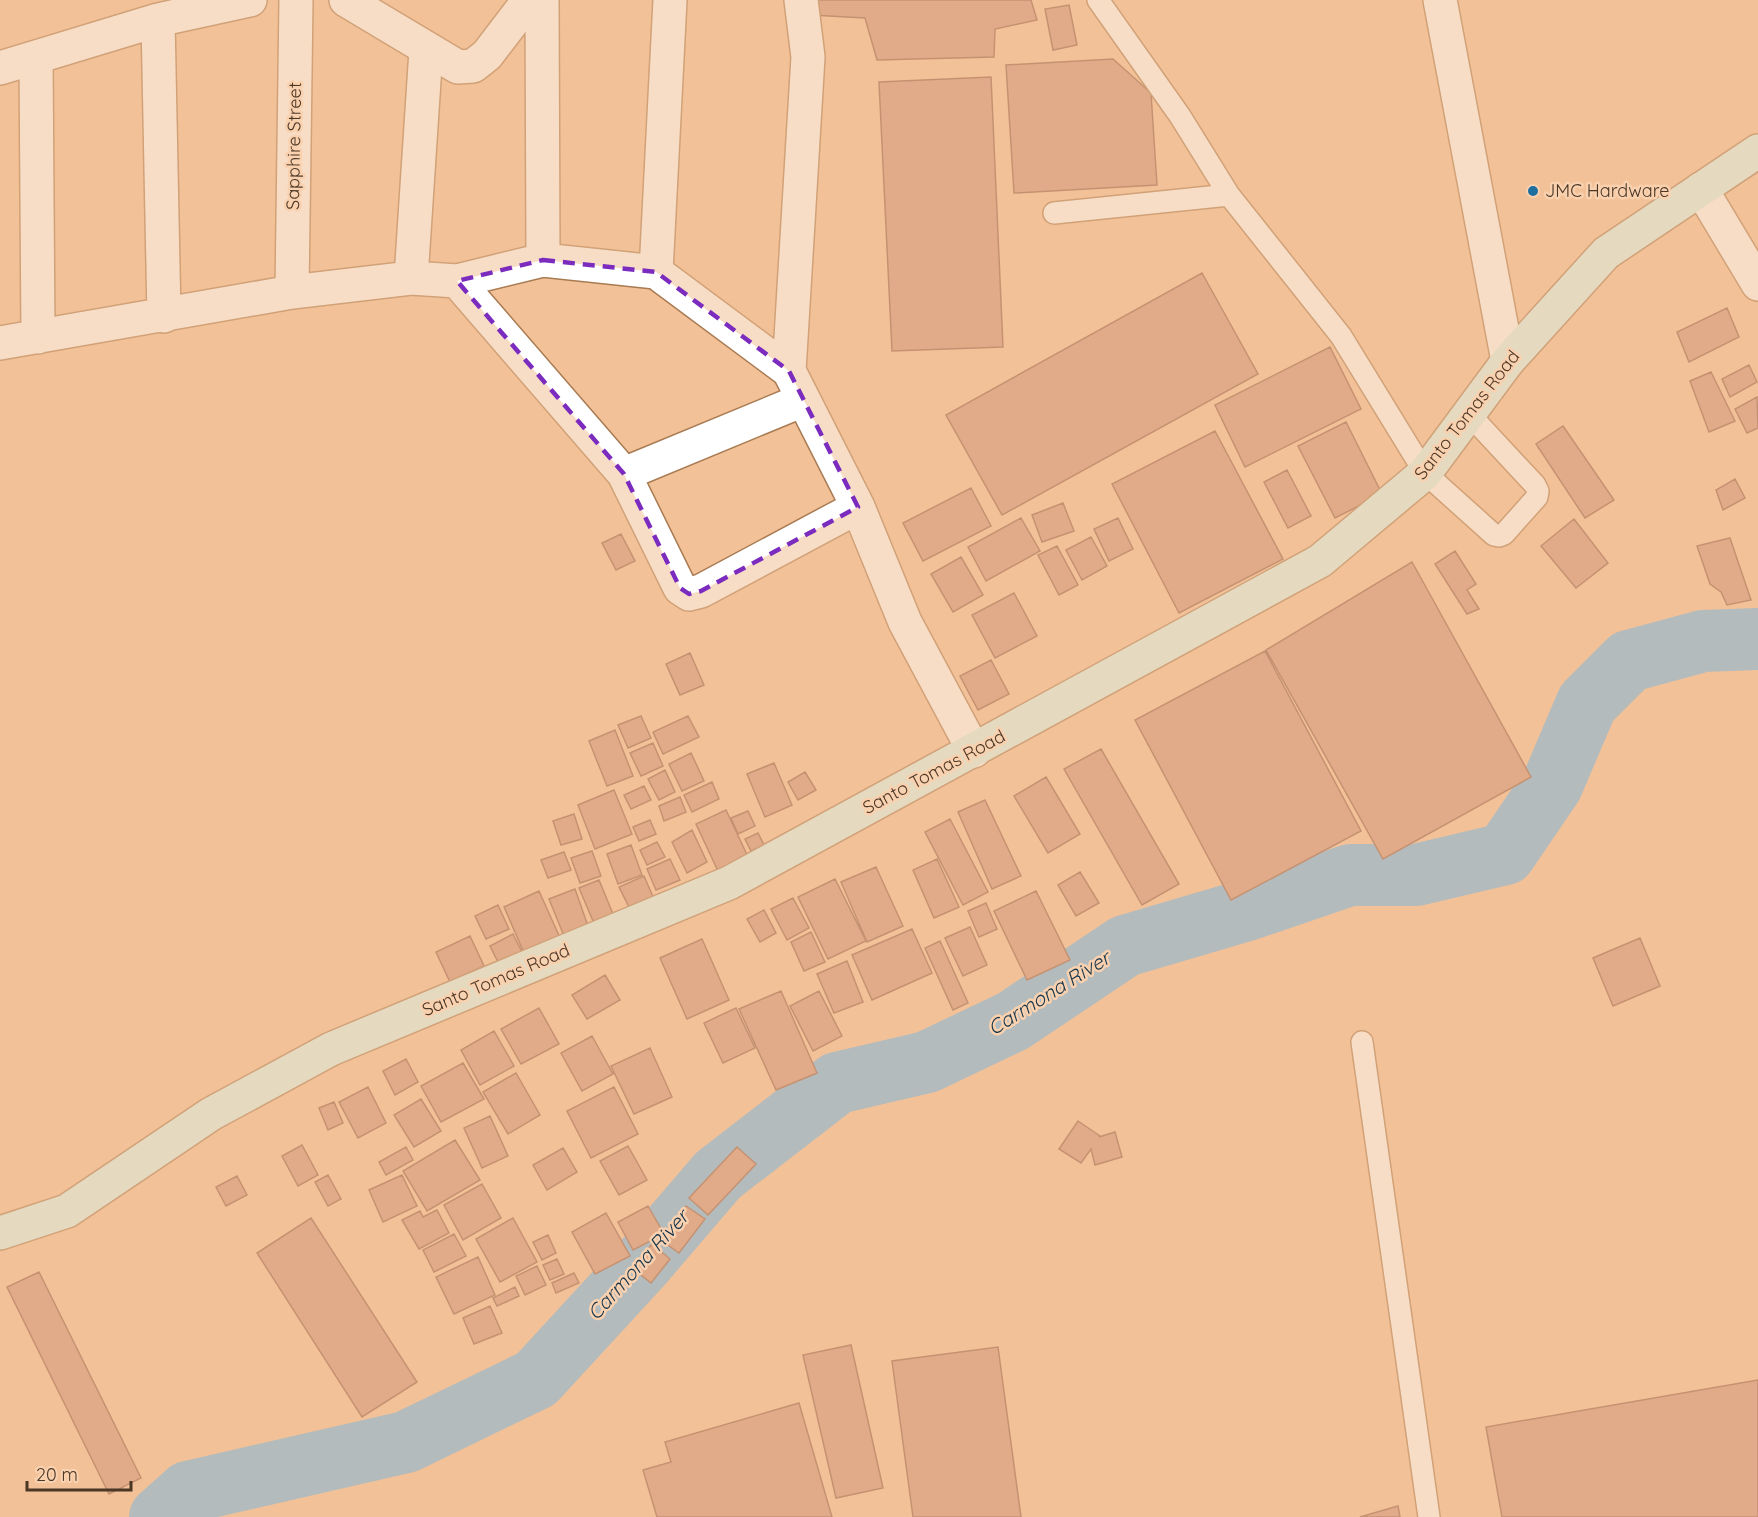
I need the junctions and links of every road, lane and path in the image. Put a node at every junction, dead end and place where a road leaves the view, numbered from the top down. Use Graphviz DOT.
graph roads {
  1 [pos="250,0"];
  2 [pos="296,0"];
  3 [pos="346,0"];
  4 [pos="529,0"];
  5 [pos="542,0"];
  6 [pos="670,0"];
  7 [pos="801,0"];
  8 [pos="1098,0"];
  9 [pos="1440,0"];
  10 [pos="158,20"];
  11 [pos="426,50"];
  12 [pos="36,58"];
  13 [pos="0,68"];
  14 [pos="1758,151"];
  15 [pos="1701,189"];
  16 [pos="1229,195"];
  17 [pos="1054,213"];
  18 [pos="543,260"];
  19 [pos="656,272"];
  20 [pos="411,278"];
  21 [pos="457,281"];
  22 [pos="1758,284"];
  23 [pos="292,292"];
  24 [pos="164,315"];
  25 [pos="38,337"];
  26 [pos="0,343"];
  27 [pos="1508,361"];
  28 [pos="789,371"];
  29 [pos="803,400"];
  30 [pos="1469,414"];
  31 [pos="1425,473"];
  32 [pos="624,474"];
  33 [pos="858,507"];
  34 [pos="974,751"];
  35 [pos="1362,1042"];
  36 [pos="0,1233"];
  37 [pos="1429,1517"];
  1 -- 10 [label="street"];
  2 -- 23 [label="street, Sapphire Street"];
  3 -- 11 [label="street"];
  4 -- 11 [label="street"];
  5 -- 18 [label="street"];
  6 -- 19 [label="street"];
  7 -- 28 [label="street"];
  8 -- 16 [label="lane"];
  9 -- 27 [label="street"];
  10 -- 12 [label="street"];
  10 -- 24 [label="street"];
  11 -- 20 [label="street"];
  12 -- 13 [label="street"];
  12 -- 25 [label="street"];
  14 -- 15 [label="street, Santo Tomas Road"];
  15 -- 22 [label="street"];
  15 -- 27 [label="street, Santo Tomas Road"];
  16 -- 17 [label="lane"];
  16 -- 31 [label="lane"];
  18 -- 19 [label="street"];
  18 -- 21 [label="street"];
  19 -- 28 [label="street"];
  20 -- 21 [label="street"];
  20 -- 23 [label="street"];
  21 -- 32 [label="street"];
  23 -- 24 [label="street"];
  24 -- 25 [label="street"];
  25 -- 26 [label="street"];
  27 -- 30 [label="street, Santo Tomas Road"];
  28 -- 29 [label="street"];
  29 -- 32 [label="street"];
  29 -- 33 [label="street"];
  30 -- 31 [label="street, Santo Tomas Road"];
  30 -- 31 [label="lane"];
  31 -- 34 [label="street, Santo Tomas Road"];
  32 -- 33 [label="street"];
  33 -- 34 [label="street"];
  34 -- 36 [label="street, Santo Tomas Road"];
  35 -- 37 [label="lane"];
}
